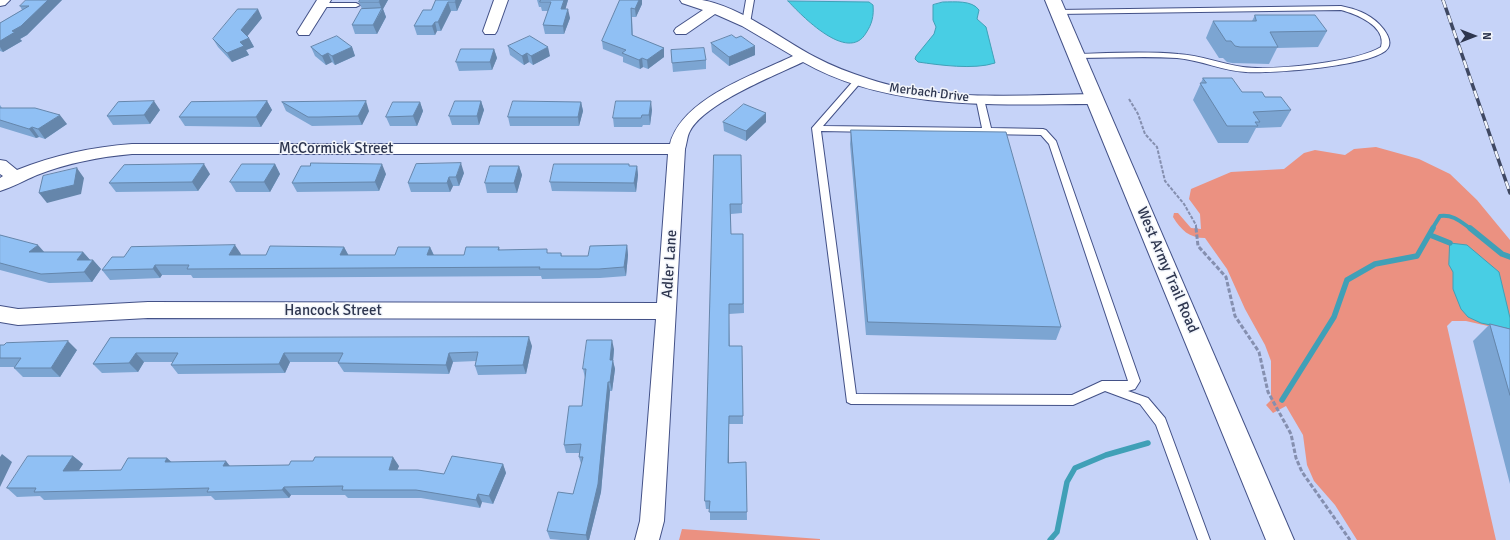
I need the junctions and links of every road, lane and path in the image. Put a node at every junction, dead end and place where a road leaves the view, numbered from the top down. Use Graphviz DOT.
graph roads {
  1 [pos="3,0"];
  2 [pos="501,0"];
  3 [pos="687,0"];
  4 [pos="750,0"];
  5 [pos="0,2"];
  6 [pos="323,3"];
  7 [pos="356,5"];
  8 [pos="1056,6"];
  9 [pos="713,8"];
  10 [pos="746,23"];
  11 [pos="490,30"];
  12 [pos="681,31"];
  13 [pos="304,32"];
  14 [pos="1077,56"];
  15 [pos="803,57"];
  16 [pos="858,81"];
  17 [pos="980,99"];
  18 [pos="1095,99"];
  19 [pos="1129,99"];
  20 [pos="816,128"];
  21 [pos="988,130"];
  22 [pos="677,149"];
  23 [pos="0,165"];
  24 [pos="7,181"];
  25 [pos="666,311"];
  26 [pos="0,314"];
  27 [pos="1102,386"];
  28 [pos="647,540"];
  29 [pos="1204,540"];
  30 [pos="1280,540"];
  31 [pos="1350,540"];
  1 -- 5 [label="street"];
  2 -- 11 [label="street"];
  3 -- 9 [label="street, Merbach Drive"];
  4 -- 10 [label="lane"];
  6 -- 7 [label="lane"];
  6 -- 13 [label="street"];
  8 -- 14 [label="main road, West Army Trail Road"];
  8 -- 14 [label="lane"];
  9 -- 10 [label="street, Merbach Drive"];
  9 -- 12 [label="street"];
  10 -- 15 [label="street, Merbach Drive"];
  14 -- 18 [label="main road, West Army Trail Road"];
  15 -- 16 [label="street, Merbach Drive"];
  15 -- 22 [label="street, Adler Lane"];
  16 -- 17 [label="street, Merbach Drive"];
  16 -- 20 [label="lane"];
  17 -- 18 [label="street, Merbach Drive"];
  17 -- 21 [label="lane"];
  18 -- 30 [label="main road, West Army Trail Road"];
  19 -- 31 [label="path"];
  20 -- 21 [label="lane"];
  20 -- 27 [label="lane"];
  21 -- 27 [label="lane"];
  22 -- 24 [label="street, McCormick Street"];
  22 -- 25 [label="street, Adler Lane"];
  23 -- 24 [label="street"];
  25 -- 26 [label="street, Hancock Street"];
  25 -- 28 [label="street, Adler Lane"];
  27 -- 29 [label="lane"];
}
